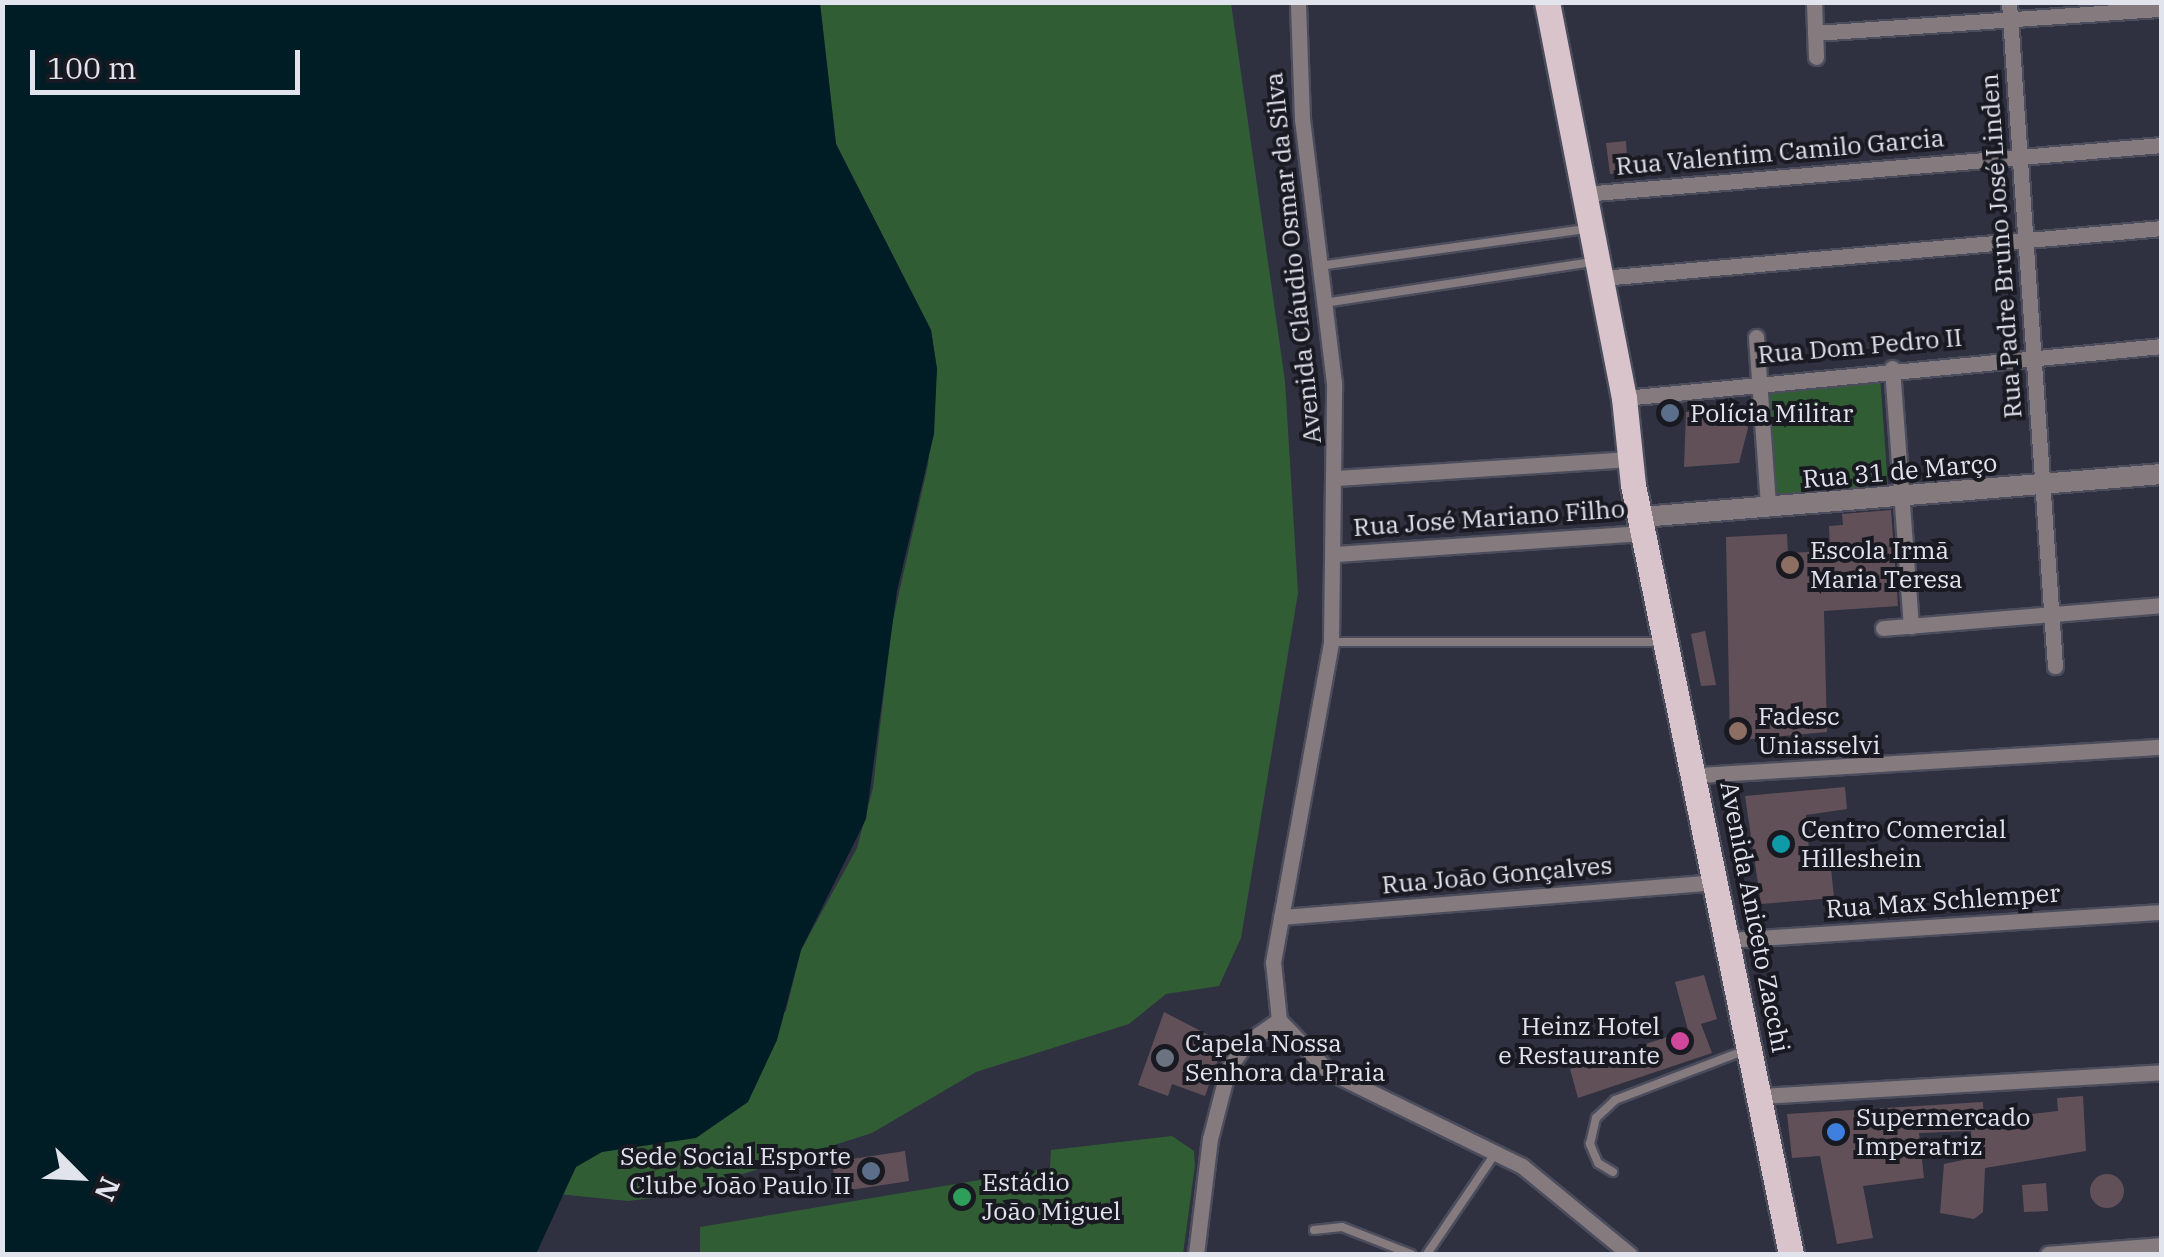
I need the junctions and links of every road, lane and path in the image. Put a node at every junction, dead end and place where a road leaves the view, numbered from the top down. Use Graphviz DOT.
graph roads {
  1 [pos="1298,2"];
  2 [pos="1547,2"];
  3 [pos="1814,2"];
  4 [pos="2162,9"];
  5 [pos="2010,11"];
  6 [pos="1816,32"];
  7 [pos="1816,57"];
  8 [pos="2162,145"];
  9 [pos="2020,158"];
  10 [pos="1583,194"];
  11 [pos="1590,228"];
  12 [pos="2162,228"];
  13 [pos="2026,241"];
  14 [pos="1319,266"];
  15 [pos="1599,270"];
  16 [pos="1324,304"];
  17 [pos="1756,338"];
  18 [pos="2162,346"];
  19 [pos="2032,356"];
  20 [pos="1892,368"];
  21 [pos="1760,379"];
  22 [pos="1624,398"];
  23 [pos="1630,460"];
  24 [pos="2162,474"];
  25 [pos="1336,478"];
  26 [pos="2043,484"];
  27 [pos="1901,495"];
  28 [pos="1768,506"];
  29 [pos="1644,525"];
  30 [pos="1336,554"];
  31 [pos="2162,606"];
  32 [pos="2052,614"];
  33 [pos="1911,626"];
  34 [pos="1883,628"];
  35 [pos="1331,642"];
  36 [pos="1669,642"];
  37 [pos="2055,666"];
  38 [pos="2162,747"];
  39 [pos="1698,775"];
  40 [pos="1716,882"];
  41 [pos="2162,912"];
  42 [pos="1281,917"];
  43 [pos="1727,940"];
  44 [pos="1279,1020"];
  45 [pos="1750,1049"];
  46 [pos="2162,1072"];
  47 [pos="1761,1096"];
  48 [pos="1496,1152"];
  49 [pos="1613,1172"];
  50 [pos="1314,1230"];
  51 [pos="2162,1245"];
  52 [pos="1196,1254"];
  53 [pos="1411,1254"];
  54 [pos="1427,1254"];
  55 [pos="1629,1254"];
  56 [pos="1791,1254"];
  57 [pos="2048,1254"];
  1 -- 14 [label="street, Avenida Cláudio Osmar da Silva"];
  2 -- 10 [label="main road, Avenida Aniceto Zacchi"];
  3 -- 6 [label="street"];
  4 -- 5 [label="street"];
  5 -- 6 [label="street"];
  5 -- 9 [label="street, Rua Padre Bruno José Linden"];
  6 -- 7 [label="street"];
  8 -- 9 [label="street, Rua Valentim Camilo Garcia"];
  9 -- 10 [label="street, Rua Valentim Camilo Garcia"];
  9 -- 13 [label="street, Rua Padre Bruno José Linden"];
  10 -- 11 [label="main road, Avenida Aniceto Zacchi"];
  11 -- 14 [label="lane"];
  11 -- 15 [label="main road, Avenida Aniceto Zacchi"];
  12 -- 13 [label="street"];
  13 -- 15 [label="street"];
  13 -- 19 [label="street, Rua Padre Bruno José Linden"];
  14 -- 16 [label="street, Avenida Cláudio Osmar da Silva"];
  15 -- 16 [label="lane"];
  15 -- 22 [label="main road, Avenida Aniceto Zacchi"];
  16 -- 25 [label="street, Avenida Cláudio Osmar da Silva"];
  17 -- 21 [label="street"];
  18 -- 19 [label="street, Rua Dom Pedro II"];
  19 -- 20 [label="street, Rua Dom Pedro II"];
  19 -- 26 [label="street, Rua Padre Bruno José Linden"];
  20 -- 21 [label="street, Rua Dom Pedro II"];
  20 -- 27 [label="street"];
  21 -- 22 [label="street, Rua Dom Pedro II"];
  21 -- 28 [label="street"];
  22 -- 23 [label="main road, Avenida Aniceto Zacchi"];
  23 -- 25 [label="street"];
  23 -- 29 [label="main road, Avenida Aniceto Zacchi"];
  24 -- 26 [label="street, Rua 31 de Março"];
  25 -- 30 [label="street, Avenida Cláudio Osmar da Silva"];
  26 -- 27 [label="street, Rua 31 de Março"];
  26 -- 32 [label="street, Rua Padre Bruno José Linden"];
  27 -- 28 [label="street, Rua 31 de Março"];
  27 -- 33 [label="street"];
  28 -- 29 [label="street, Rua 31 de Março"];
  29 -- 30 [label="street, Rua José Mariano Filho"];
  29 -- 36 [label="main road, Avenida Aniceto Zacchi"];
  30 -- 35 [label="street, Avenida Cláudio Osmar da Silva"];
  31 -- 32 [label="street"];
  32 -- 33 [label="street"];
  32 -- 37 [label="street, Rua Padre Bruno José Linden"];
  33 -- 34 [label="street"];
  35 -- 36 [label="lane"];
  35 -- 42 [label="street, Avenida Cláudio Osmar da Silva"];
  36 -- 39 [label="main road, Avenida Aniceto Zacchi"];
  38 -- 39 [label="street"];
  39 -- 40 [label="main road, Avenida Aniceto Zacchi"];
  40 -- 42 [label="street, Rua João Gonçalves"];
  40 -- 43 [label="main road, Avenida Aniceto Zacchi"];
  41 -- 43 [label="street, Rua Max Schlemper"];
  42 -- 44 [label="street, Avenida Cláudio Osmar da Silva"];
  43 -- 45 [label="main road, Avenida Aniceto Zacchi"];
  44 -- 48 [label="street"];
  44 -- 52 [label="street"];
  45 -- 47 [label="main road, Avenida Aniceto Zacchi"];
  45 -- 49 [label="lane"];
  46 -- 47 [label="street"];
  47 -- 56 [label="main road, Avenida Aniceto Zacchi"];
  48 -- 54 [label="lane"];
  48 -- 55 [label="street"];
  50 -- 53 [label="lane"];
  51 -- 57 [label="street"];
}
